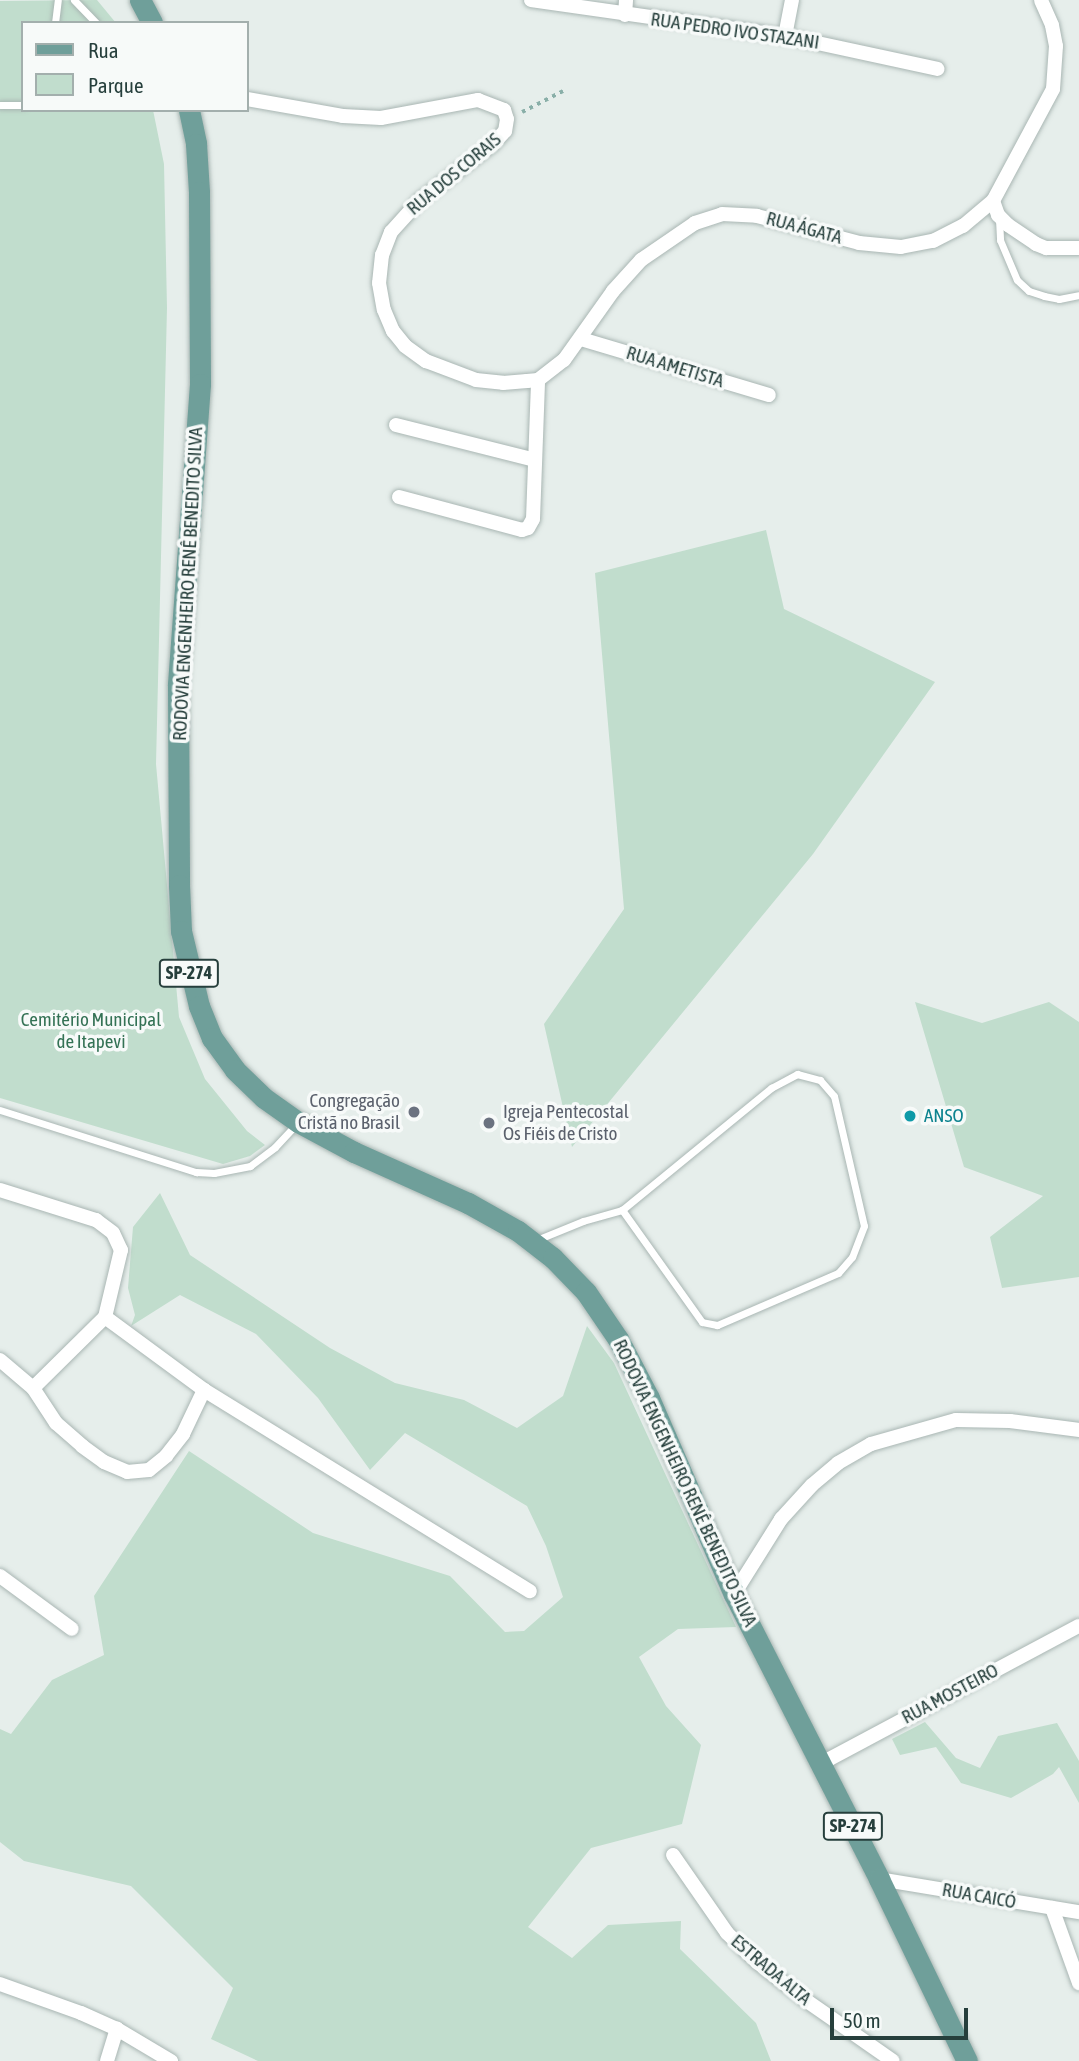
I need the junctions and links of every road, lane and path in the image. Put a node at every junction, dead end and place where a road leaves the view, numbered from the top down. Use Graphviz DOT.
graph roads {
  1 [pos="58,0"];
  2 [pos="74,0"];
  3 [pos="140,0"];
  4 [pos="531,0"];
  5 [pos="792,0"];
  6 [pos="1041,0"];
  7 [pos="626,8"];
  8 [pos="55,21"];
  9 [pos="94,21"];
  10 [pos="151,21"];
  11 [pos="785,36"];
  12 [pos="937,69"];
  13 [pos="563,91"];
  14 [pos="248,99"];
  15 [pos="0,105"];
  16 [pos="21,105"];
  17 [pos="189,112"];
  18 [pos="507,119"];
  19 [pos="996,208"];
  20 [pos="1079,248"];
  21 [pos="1079,295"];
  22 [pos="581,339"];
  23 [pos="538,380"];
  24 [pos="769,395"];
  25 [pos="396,425"];
  26 [pos="535,460"];
  27 [pos="400,497"];
  28 [pos="0,1110"];
  29 [pos="298,1122"];
  30 [pos="0,1190"];
  31 [pos="622,1210"];
  32 [pos="532,1242"];
  33 [pos="105,1317"];
  34 [pos="0,1360"];
  35 [pos="33,1388"];
  36 [pos="204,1390"];
  37 [pos="1079,1430"];
  38 [pos="0,1576"];
  39 [pos="530,1591"];
  40 [pos="734,1594"];
  41 [pos="1079,1626"];
  42 [pos="72,1629"];
  43 [pos="821,1763"];
  44 [pos="673,1855"];
  45 [pos="879,1879"];
  46 [pos="1052,1908"];
  47 [pos="1079,1912"];
  48 [pos="1079,1983"];
  49 [pos="0,1984"];
  50 [pos="117,2029"];
  51 [pos="107,2061"];
  52 [pos="171,2061"];
  53 [pos="893,2061"];
  54 [pos="967,2061"];
  1 -- 8 [label="lane"];
  2 -- 9 [label="lane"];
  3 -- 10 [label="main road"];
  4 -- 7 [label="street, RUA PEDRO IVO STAZANI"];
  5 -- 11 [label="street"];
  6 -- 19 [label="street"];
  7 -- 11 [label="street, RUA PEDRO IVO STAZANI"];
  11 -- 12 [label="street, RUA PEDRO IVO STAZANI"];
  13 -- 18 [label="path"];
  14 -- 18 [label="street, RUA DOS CORAIS"];
  15 -- 16 [label="lane"];
  17 -- 29 [label="main road, RODOVIA ENGENHEIRO RENÊ BENEDITO SILVA / SP-274"];
  18 -- 23 [label="street, RUA DOS CORAIS"];
  19 -- 20 [label="street"];
  19 -- 21 [label="lane"];
  19 -- 22 [label="street, RUA ÁGATA"];
  22 -- 23 [label="street"];
  22 -- 24 [label="street, RUA AMETISTA"];
  23 -- 26 [label="street"];
  25 -- 26 [label="street"];
  26 -- 27 [label="street"];
  28 -- 29 [label="lane"];
  29 -- 32 [label="main road, RODOVIA ENGENHEIRO RENÊ BENEDITO SILVA / SP-274"];
  30 -- 33 [label="street"];
  31 -- 31 [label="lane"];
  31 -- 32 [label="lane"];
  32 -- 40 [label="main road, RODOVIA ENGENHEIRO RENÊ BENEDITO SILVA / SP-274"];
  33 -- 35 [label="street"];
  33 -- 36 [label="street"];
  34 -- 35 [label="street"];
  35 -- 36 [label="street"];
  36 -- 39 [label="street"];
  37 -- 40 [label="street"];
  38 -- 42 [label="street"];
  40 -- 43 [label="main road, RODOVIA ENGENHEIRO RENÊ BENEDITO SILVA / SP-274"];
  41 -- 43 [label="street, RUA MOSTEIRO"];
  43 -- 45 [label="main road, RODOVIA ENGENHEIRO RENÊ BENEDITO SILVA / SP-274"];
  44 -- 53 [label="street, ESTRADA ALTA"];
  45 -- 46 [label="street, RUA CAICÓ"];
  45 -- 54 [label="main road, RODOVIA ENGENHEIRO RENÊ BENEDITO SILVA / SP-274"];
  46 -- 47 [label="street, RUA CAICÓ"];
  46 -- 48 [label="street"];
  49 -- 50 [label="street"];
  50 -- 51 [label="street"];
  50 -- 52 [label="street"];
}
